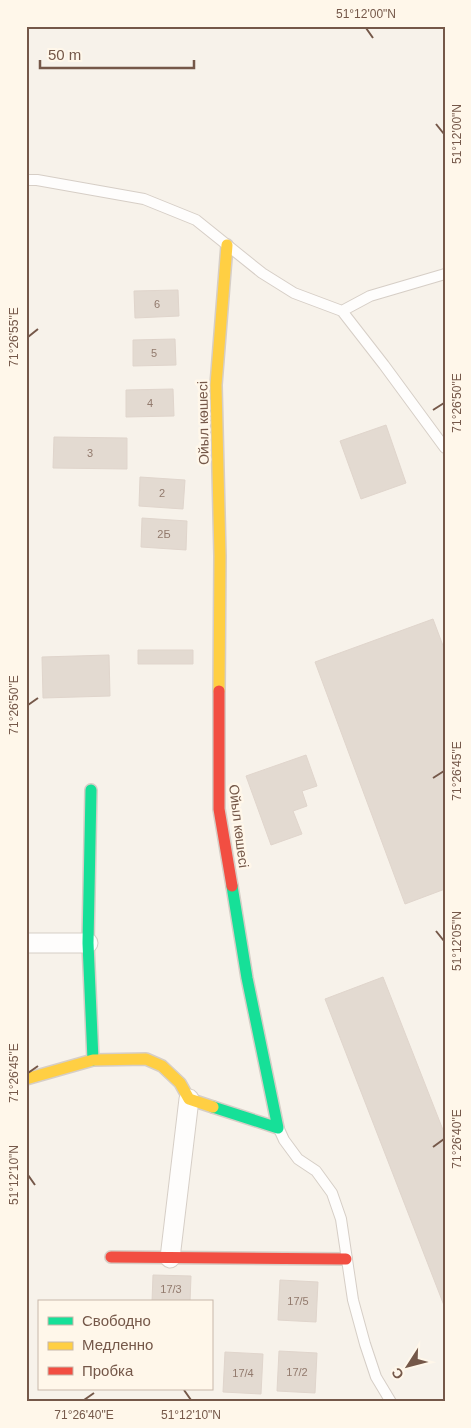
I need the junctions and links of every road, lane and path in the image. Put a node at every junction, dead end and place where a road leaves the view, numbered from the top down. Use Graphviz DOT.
graph roads {
  1 [pos="26,180"];
  2 [pos="227,245"];
  3 [pos="445,274"];
  4 [pos="342,311"];
  5 [pos="445,448"];
  6 [pos="91,790"];
  7 [pos="26,943"];
  8 [pos="88,943"];
  9 [pos="93,1060"];
  10 [pos="26,1080"];
  11 [pos="189,1099"];
  12 [pos="278,1128"];
  13 [pos="111,1257"];
  14 [pos="170,1258"];
  15 [pos="346,1259"];
  16 [pos="391,1402"];
  1 -- 2 [label="lane"];
  2 -- 4 [label="lane"];
  2 -- 12 [label="street, Ойыл көшесі"];
  3 -- 4 [label="lane"];
  4 -- 5 [label="lane"];
  6 -- 8 [label="street"];
  7 -- 8 [label="street"];
  8 -- 9 [label="street"];
  9 -- 10 [label="street"];
  9 -- 11 [label="street"];
  11 -- 12 [label="street"];
  11 -- 14 [label="street"];
  12 -- 15 [label="lane"];
  13 -- 14 [label="street"];
  14 -- 15 [label="street"];
  15 -- 16 [label="lane"];
}
